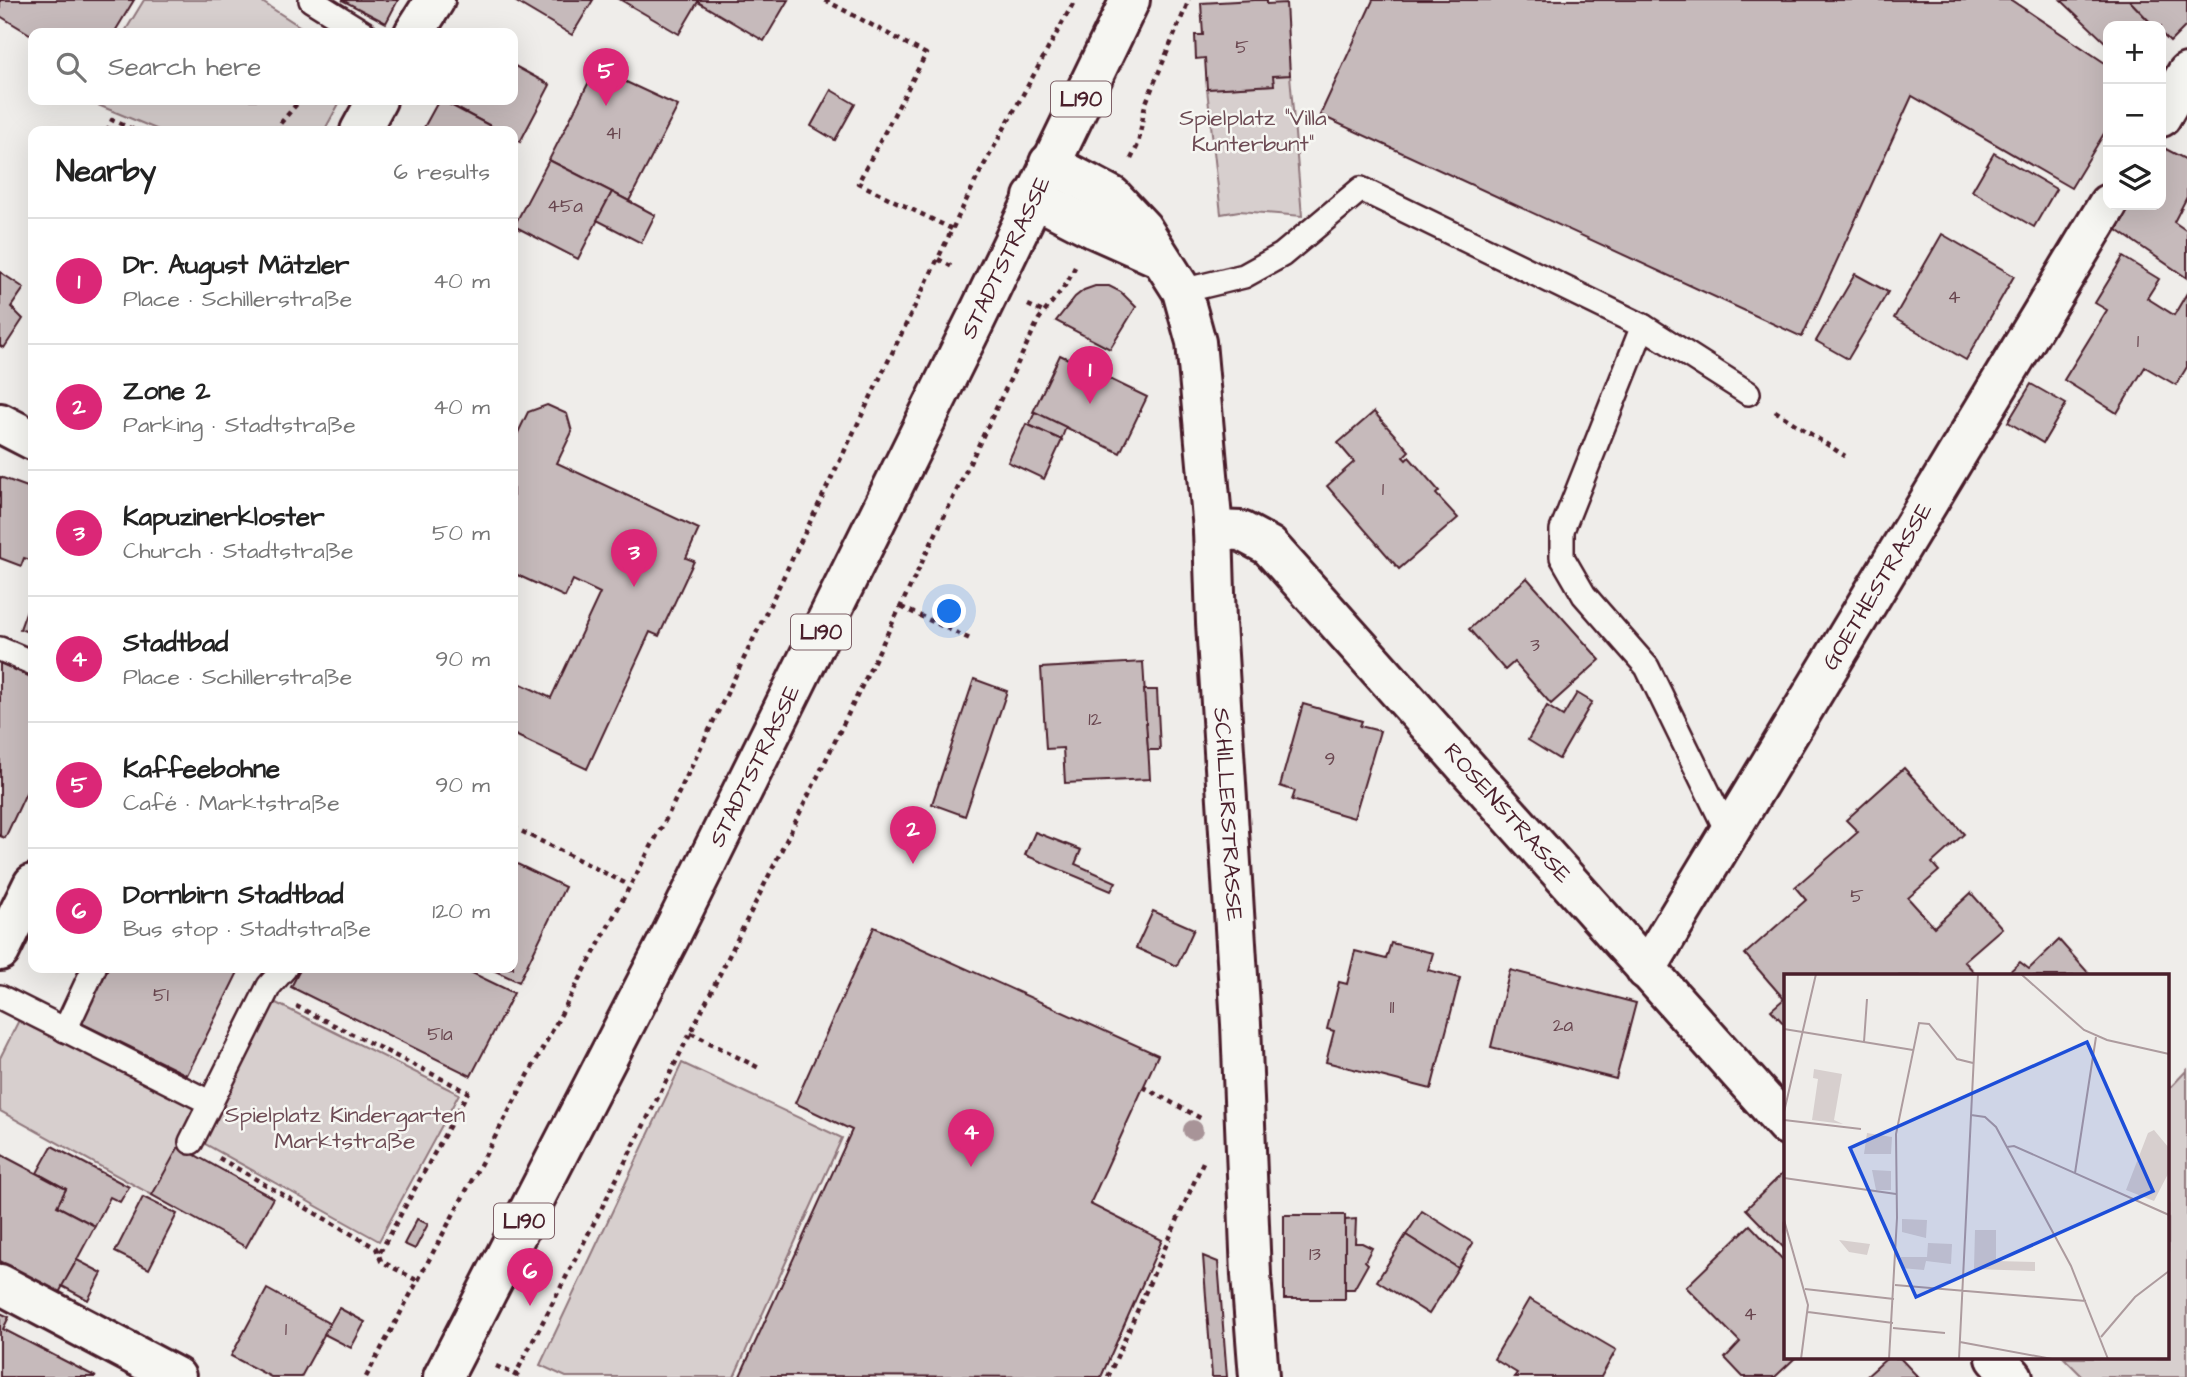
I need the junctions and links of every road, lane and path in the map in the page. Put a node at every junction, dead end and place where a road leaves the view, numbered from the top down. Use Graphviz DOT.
graph roads {
  1 [pos="311,0"];
  2 [pos="435,0"];
  3 [pos="825,0"];
  4 [pos="1074,0"];
  5 [pos="1130,0"];
  6 [pos="1189,0"];
  7 [pos="355,28"];
  8 [pos="417,28"];
  9 [pos="2187,73"];
  10 [pos="296,105"];
  11 [pos="374,105"];
  12 [pos="2166,109"];
  13 [pos="110,126"];
  14 [pos="126,126"];
  15 [pos="278,126"];
  16 [pos="363,126"];
  17 [pos="1138,145"];
  18 [pos="1049,163"];
  19 [pos="1033,197"];
  20 [pos="2104,210"];
  21 [pos="952,229"];
  22 [pos="1162,259"];
  23 [pos="1067,284"];
  24 [pos="1182,291"];
  25 [pos="1643,326"];
  26 [pos="1748,393"];
  27 [pos="0,423"];
  28 [pos="28,437"];
  29 [pos="1845,456"];
  30 [pos="1213,530"];
  31 [pos="901,607"];
  32 [pos="970,639"];
  33 [pos="0,649"];
  34 [pos="28,661"];
  35 [pos="518,830"];
  36 [pos="1729,835"];
  37 [pos="629,885"];
  38 [pos="28,894"];
  39 [pos="0,951"];
  40 [pos="1646,970"];
  41 [pos="92,973"];
  42 [pos="281,973"];
  43 [pos="267,991"];
  44 [pos="0,998"];
  45 [pos="65,1030"];
  46 [pos="691,1033"];
  47 [pos="758,1068"];
  48 [pos="1143,1087"];
  49 [pos="211,1104"];
  50 [pos="1208,1122"];
  51 [pos="1784,1123"];
  52 [pos="191,1142"];
  53 [pos="1208,1153"];
  54 [pos="379,1254"];
  55 [pos="418,1281"];
  56 [pos="0,1284"];
  57 [pos="1998,1360"];
  58 [pos="517,1376"];
  59 [pos="176,1377"];
  60 [pos="366,1377"];
  61 [pos="443,1377"];
  62 [pos="1108,1377"];
  63 [pos="1259,1377"];
  64 [pos="2013,1377"];
  1 -- 7 [label="lane"];
  2 -- 8 [label="street"];
  3 -- 21 [label="path"];
  4 -- 21 [label="path"];
  5 -- 18 [label="street, STADTSTRASSE / L190"];
  6 -- 17 [label="path"];
  9 -- 12 [label="street"];
  10 -- 15 [label="path"];
  11 -- 16 [label="street"];
  13 -- 14 [label="path"];
  18 -- 19 [label="street, STADTSTRASSE / L190"];
  18 -- 22 [label="street, SCHILLERSTRASSE"];
  19 -- 22 [label="street"];
  19 -- 61 [label="street, STADTSTRASSE / L190"];
  20 -- 36 [label="street, GOETHESTRASSE"];
  21 -- 37 [label="path"];
  22 -- 24 [label="street, SCHILLERSTRASSE"];
  23 -- 31 [label="path"];
  24 -- 25 [label="lane"];
  24 -- 30 [label="street, SCHILLERSTRASSE"];
  25 -- 26 [label="lane"];
  25 -- 36 [label="lane"];
  26 -- 29 [label="path"];
  27 -- 28 [label="street"];
  30 -- 40 [label="street, ROSENSTRASSE"];
  30 -- 63 [label="street, SCHILLERSTRASSE"];
  31 -- 32 [label="path"];
  31 -- 46 [label="path"];
  33 -- 34 [label="lane"];
  35 -- 37 [label="path"];
  36 -- 40 [label="street, GOETHESTRASSE"];
  37 -- 55 [label="path"];
  38 -- 39 [label="street"];
  40 -- 51 [label="street, ROSENSTRASSE"];
  41 -- 45 [label="lane"];
  42 -- 43 [label="lane"];
  43 -- 49 [label="lane"];
  43 -- 54 [label="path"];
  44 -- 45 [label="lane"];
  45 -- 49 [label="lane"];
  46 -- 47 [label="path"];
  46 -- 58 [label="path"];
  48 -- 50 [label="path"];
  49 -- 52 [label="lane"];
  52 -- 54 [label="path"];
  53 -- 62 [label="path"];
  54 -- 55 [label="path"];
  55 -- 60 [label="path"];
  56 -- 59 [label="street"];
  57 -- 64 [label="street"];
}
